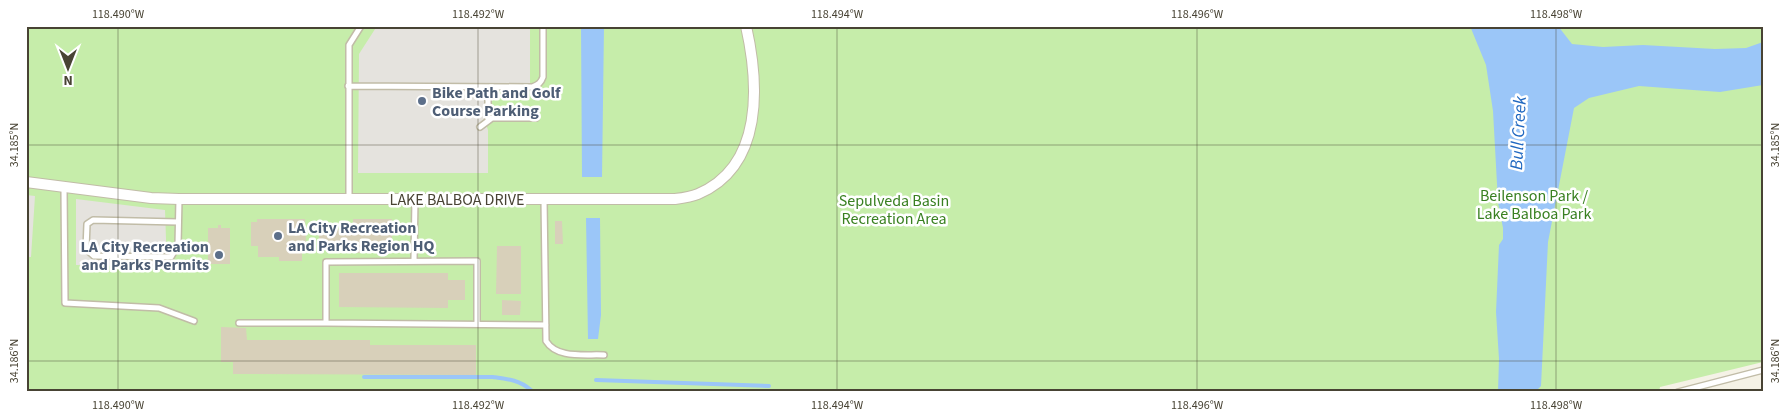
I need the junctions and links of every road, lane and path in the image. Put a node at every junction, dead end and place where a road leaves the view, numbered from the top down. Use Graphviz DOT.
graph roads {
  1 [pos="361,26"];
  2 [pos="543,26"];
  3 [pos="746,26"];
  4 [pos="348,86"];
  5 [pos="488,87"];
  6 [pos="536,118"];
  7 [pos="488,119"];
  8 [pos="480,127"];
  9 [pos="26,182"];
  10 [pos="64,188"];
  11 [pos="179,199"];
  12 [pos="348,199"];
  13 [pos="415,199"];
  14 [pos="544,200"];
  15 [pos="178,222"];
  16 [pos="414,260"];
  17 [pos="194,322"];
  18 [pos="326,322"];
  19 [pos="239,323"];
  20 [pos="477,324"];
  21 [pos="546,325"];
  22 [pos="604,355"];
  23 [pos="1763,370"];
  24 [pos="1678,392"];
  1 -- 4 [label="lane"];
  2 -- 5 [label="lane"];
  3 -- 14 [label="street, LAKE BALBOA DRIVE"];
  4 -- 5 [label="lane"];
  4 -- 12 [label="lane"];
  5 -- 7 [label="lane"];
  6 -- 7 [label="lane"];
  7 -- 8 [label="lane"];
  9 -- 10 [label="street, LAKE BALBOA DRIVE"];
  10 -- 11 [label="street, LAKE BALBOA DRIVE"];
  10 -- 17 [label="lane"];
  11 -- 12 [label="street, LAKE BALBOA DRIVE"];
  11 -- 15 [label="lane"];
  12 -- 13 [label="street, LAKE BALBOA DRIVE"];
  13 -- 14 [label="street, LAKE BALBOA DRIVE"];
  13 -- 16 [label="lane"];
  14 -- 21 [label="lane"];
  15 -- 15 [label="lane"];
  16 -- 18 [label="lane"];
  16 -- 20 [label="lane"];
  18 -- 19 [label="lane"];
  18 -- 20 [label="lane"];
  20 -- 21 [label="lane"];
  21 -- 22 [label="lane"];
  23 -- 24 [label="lane"];
}
